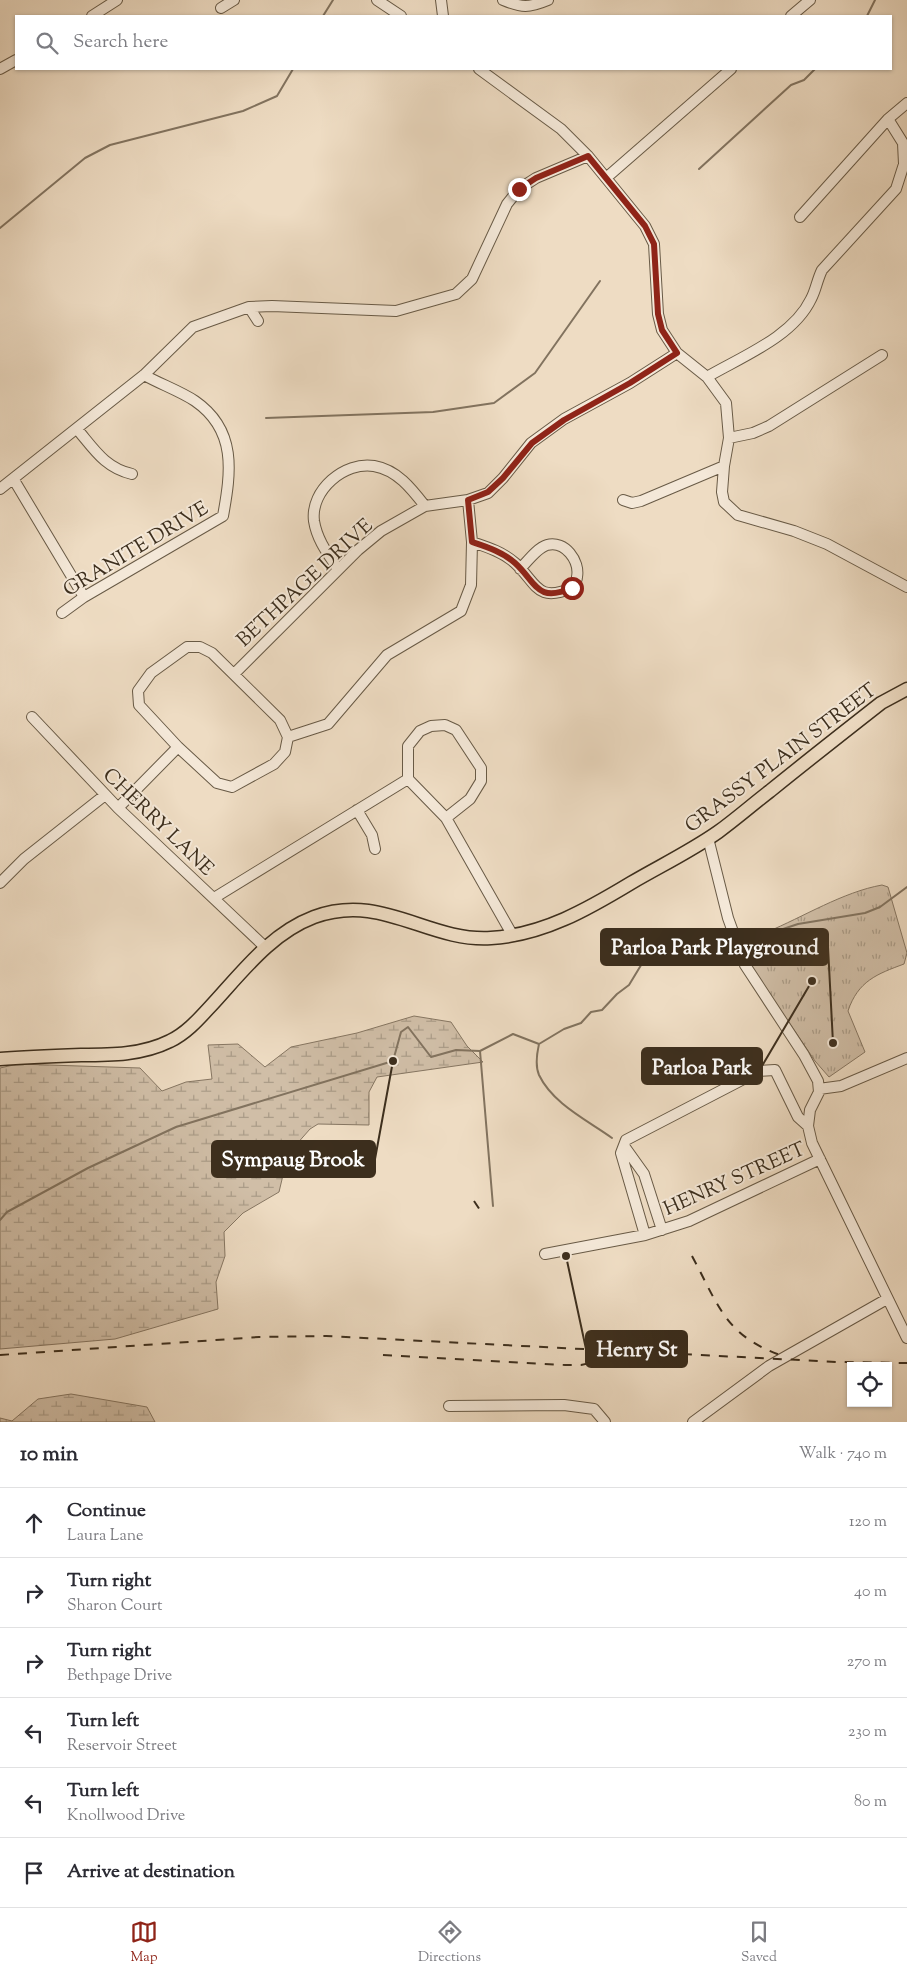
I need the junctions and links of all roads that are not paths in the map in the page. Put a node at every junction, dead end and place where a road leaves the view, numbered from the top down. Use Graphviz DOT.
graph roads {
  1 [pos="117,0"];
  2 [pos="234,0"];
  3 [pos="377,0"];
  4 [pos="441,0"];
  5 [pos="503,0"];
  6 [pos="548,0"];
  7 [pos="810,0"];
  8 [pos="221,8"];
  9 [pos="94,15"];
  10 [pos="400,15"];
  11 [pos="443,15"];
  12 [pos="792,15"];
  13 [pos="15,61"];
  14 [pos="0,70"];
  15 [pos="480,70"];
  16 [pos="730,70"];
  17 [pos="907,103"];
  18 [pos="888,119"];
  19 [pos="588,156"];
  20 [pos="606,178"];
  21 [pos="800,217"];
  22 [pos="249,306"];
  23 [pos="258,321"];
  24 [pos="677,353"];
  25 [pos="882,355"];
  26 [pos="144,375"];
  27 [pos="707,377"];
  28 [pos="77,428"];
  29 [pos="729,438"];
  30 [pos="724,466"];
  31 [pos="132,474"];
  32 [pos="14,480"];
  33 [pos="0,489"];
  34 [pos="468,500"];
  35 [pos="623,500"];
  36 [pos="425,506"];
  37 [pos="472,542"];
  38 [pos="338,569"];
  39 [pos="520,569"];
  40 [pos="907,587"];
  41 [pos="84,597"];
  42 [pos="62,613"];
  43 [pos="234,674"];
  44 [pos="907,689"];
  45 [pos="32,717"];
  46 [pos="288,737"];
  47 [pos="178,747"];
  48 [pos="408,779"];
  49 [pos="105,795"];
  50 [pos="118,808"];
  51 [pos="357,810"];
  52 [pos="446,818"];
  53 [pos="708,838"];
  54 [pos="375,849"];
  55 [pos="0,883"];
  56 [pos="214,898"];
  57 [pos="514,936"];
  58 [pos="265,947"];
  59 [pos="907,1058"];
  60 [pos="0,1060"];
  61 [pos="819,1089"];
  62 [pos="808,1126"];
  63 [pos="624,1146"];
  64 [pos="820,1159"];
  65 [pos="662,1230"];
  66 [pos="645,1235"];
  67 [pos="546,1254"];
  68 [pos="887,1299"];
  69 [pos="907,1338"];
  70 [pos="449,1406"];
  71 [pos="605,1422"];
  72 [pos="693,1422"];
  1 -- 9 [label="street"];
  2 -- 8 [label="street"];
  3 -- 10 [label="street"];
  4 -- 11 [label="street"];
  5 -- 6 [label="street"];
  7 -- 12 [label="street"];
  13 -- 14 [label="street"];
  15 -- 19 [label="street"];
  16 -- 20 [label="street"];
  17 -- 18 [label="street"];
  18 -- 21 [label="street"];
  18 -- 27 [label="street"];
  19 -- 20 [label="street"];
  19 -- 22 [label="street"];
  20 -- 24 [label="street"];
  22 -- 23 [label="street"];
  22 -- 26 [label="street"];
  24 -- 27 [label="street"];
  24 -- 34 [label="street, BETHPAGE DRIVE"];
  25 -- 29 [label="street"];
  26 -- 28 [label="street"];
  26 -- 41 [label="street, GRANITE DRIVE"];
  27 -- 29 [label="street"];
  28 -- 31 [label="street"];
  28 -- 32 [label="street"];
  29 -- 30 [label="street"];
  30 -- 35 [label="street"];
  30 -- 40 [label="street"];
  32 -- 33 [label="street"];
  32 -- 41 [label="street"];
  34 -- 36 [label="street, BETHPAGE DRIVE"];
  34 -- 37 [label="street"];
  36 -- 38 [label="street, BETHPAGE DRIVE"];
  36 -- 38 [label="street"];
  37 -- 39 [label="street"];
  37 -- 46 [label="street"];
  38 -- 43 [label="street, BETHPAGE DRIVE"];
  39 -- 39 [label="street"];
  41 -- 42 [label="street, GRANITE DRIVE"];
  43 -- 46 [label="street"];
  43 -- 47 [label="street"];
  44 -- 53 [label="main road, GRASSY PLAIN STREET"];
  45 -- 49 [label="street, CHERRY LANE"];
  46 -- 47 [label="street"];
  47 -- 50 [label="street"];
  48 -- 51 [label="street"];
  48 -- 52 [label="street"];
  48 -- 52 [label="street"];
  49 -- 50 [label="street, CHERRY LANE"];
  49 -- 55 [label="street"];
  50 -- 56 [label="street, CHERRY LANE"];
  51 -- 54 [label="street"];
  51 -- 56 [label="street"];
  52 -- 57 [label="street"];
  53 -- 57 [label="main road, GRASSY PLAIN STREET"];
  53 -- 61 [label="street"];
  56 -- 58 [label="street, CHERRY LANE"];
  57 -- 58 [label="main road, GRASSY PLAIN STREET"];
  58 -- 60 [label="main road, GRASSY PLAIN STREET"];
  59 -- 61 [label="street"];
  61 -- 62 [label="street"];
  62 -- 63 [label="street"];
  62 -- 64 [label="street"];
  63 -- 65 [label="street"];
  63 -- 66 [label="street"];
  64 -- 65 [label="street, HENRY STREET"];
  64 -- 68 [label="street"];
  65 -- 66 [label="street, HENRY STREET"];
  66 -- 67 [label="street, HENRY STREET"];
  68 -- 69 [label="street"];
  68 -- 72 [label="street"];
  70 -- 71 [label="street"];
}
